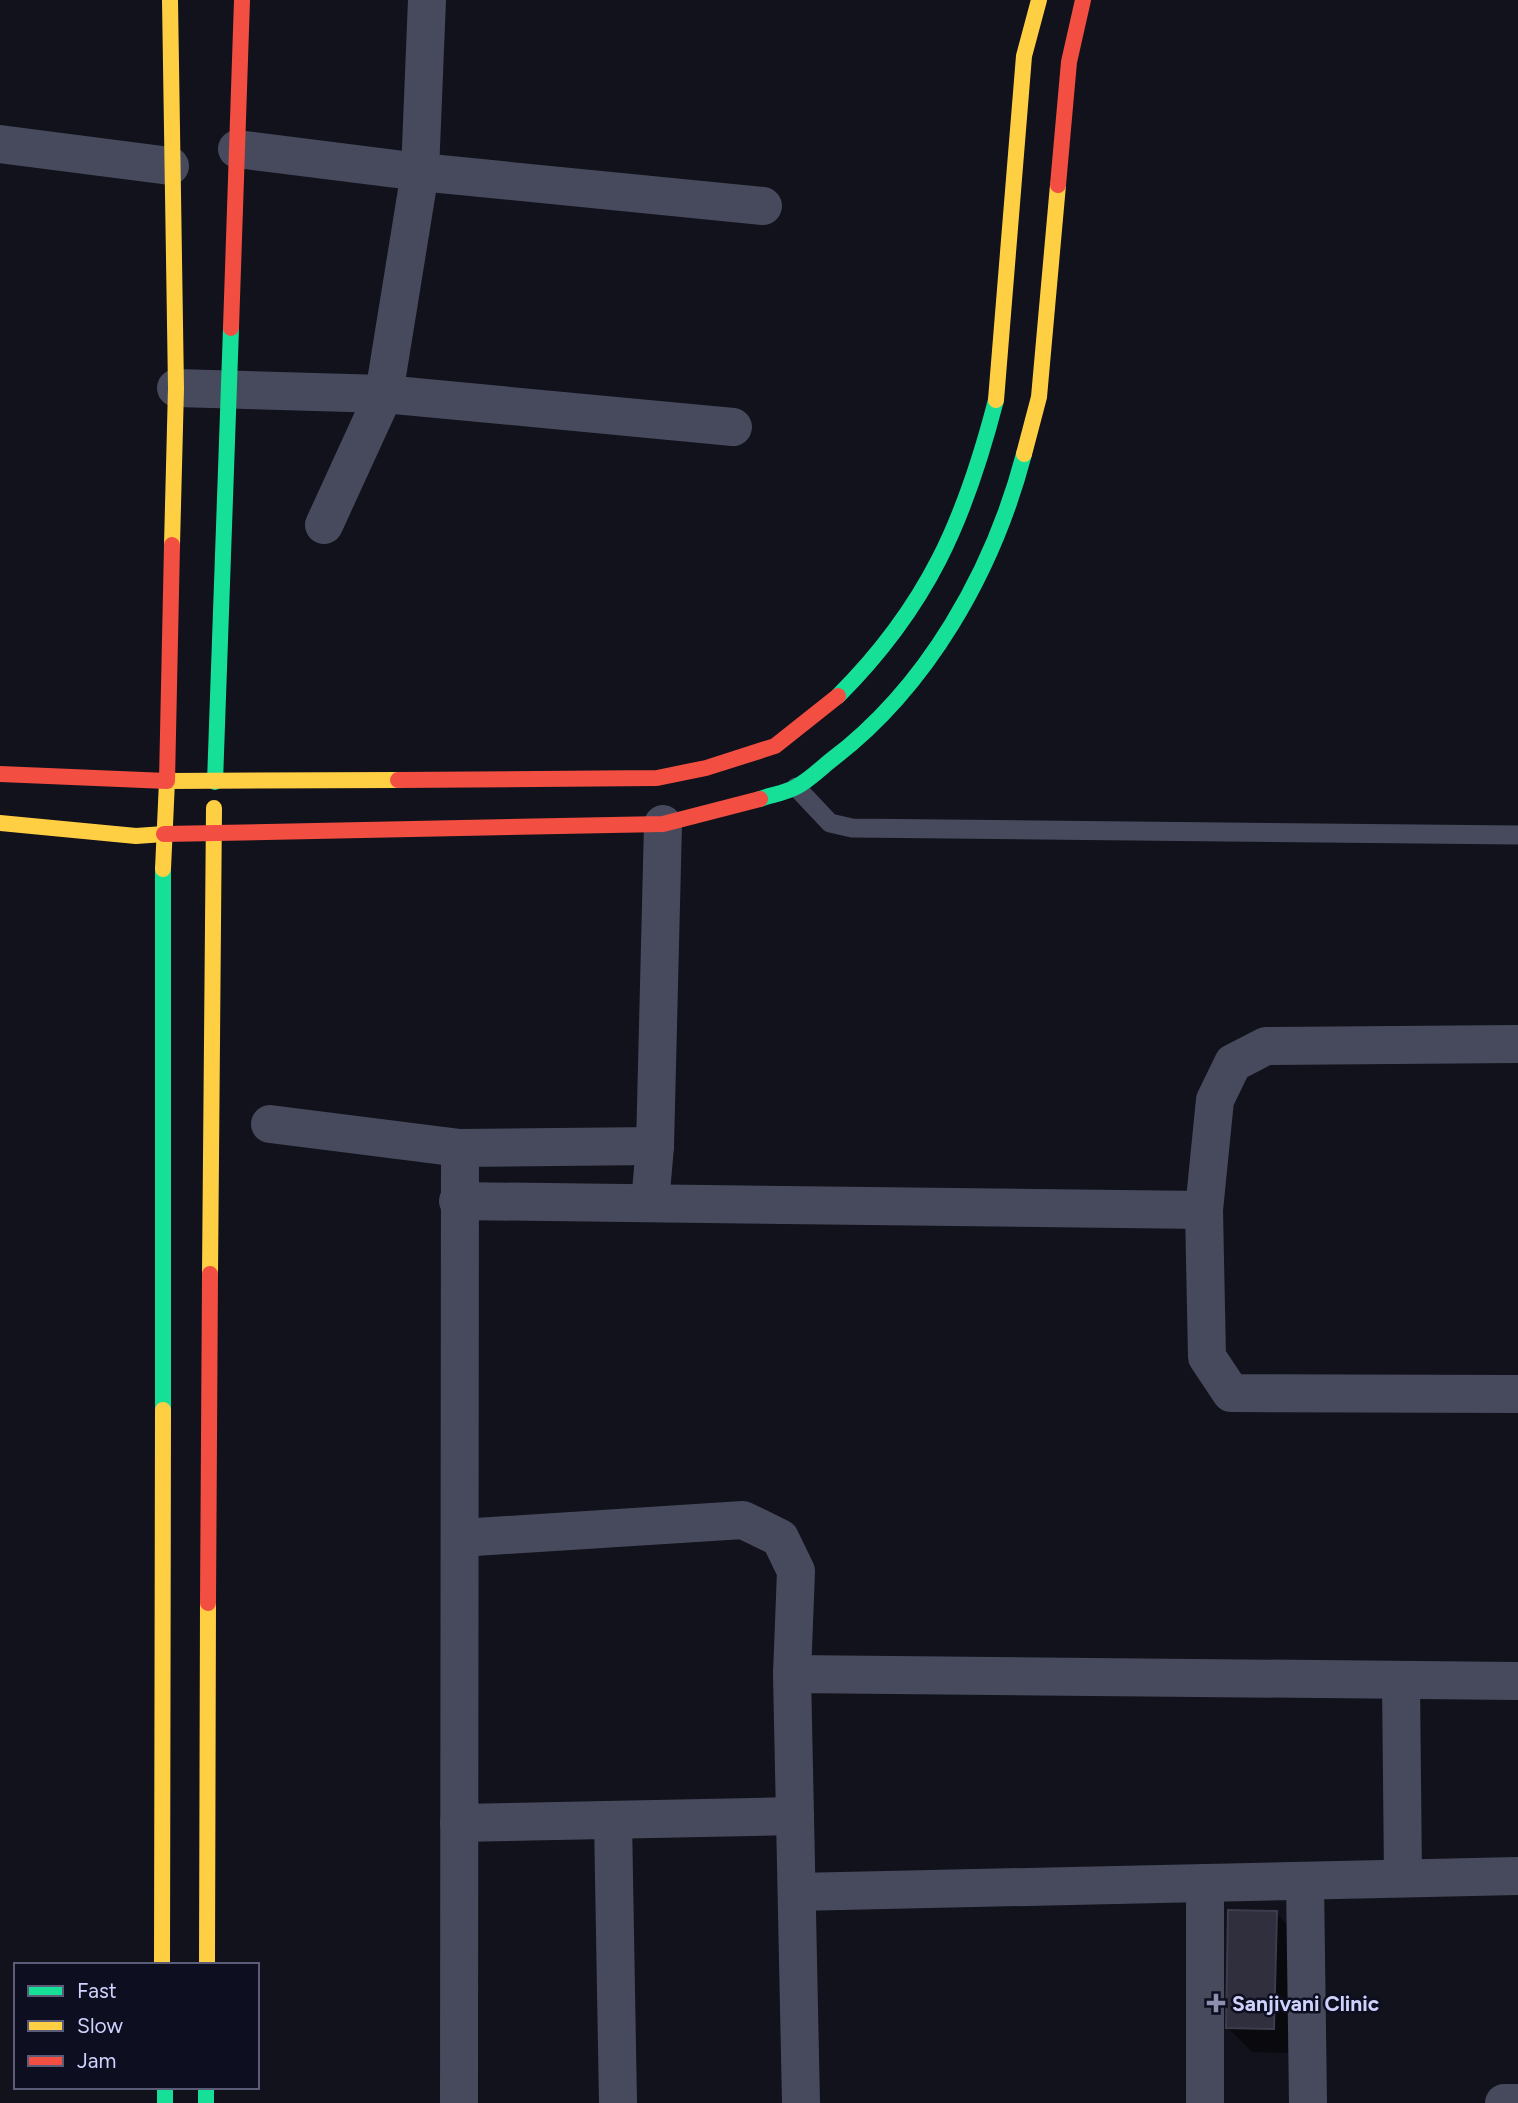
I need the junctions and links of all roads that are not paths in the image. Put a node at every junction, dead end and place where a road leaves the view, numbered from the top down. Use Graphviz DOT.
graph roads {
  1 [pos="170,0"];
  2 [pos="242,0"];
  3 [pos="428,0"];
  4 [pos="1039,0"];
  5 [pos="1083,0"];
  6 [pos="0,144"];
  7 [pos="237,149"];
  8 [pos="170,166"];
  9 [pos="421,172"];
  10 [pos="763,206"];
  11 [pos="176,387"];
  12 [pos="229,389"];
  13 [pos="384,394"];
  14 [pos="733,427"];
  15 [pos="324,525"];
  16 [pos="0,774"];
  17 [pos="167,781"];
  18 [pos="215,782"];
  19 [pos="796,787"];
  20 [pos="0,823"];
  21 [pos="663,824"];
  22 [pos="164,834"];
  23 [pos="213,834"];
  24 [pos="1518,835"];
  25 [pos="1518,1044"];
  26 [pos="271,1124"];
  27 [pos="655,1146"];
  28 [pos="460,1148"];
  29 [pos="458,1201"];
  30 [pos="650,1203"];
  31 [pos="1204,1210"];
  32 [pos="1518,1394"];
  33 [pos="460,1538"];
  34 [pos="792,1674"];
  35 [pos="1401,1680"];
  36 [pos="1518,1681"];
  37 [pos="796,1816"];
  38 [pos="614,1820"];
  39 [pos="459,1823"];
  40 [pos="1518,1876"];
  41 [pos="1403,1878"];
  42 [pos="1305,1881"];
  43 [pos="1205,1883"];
  44 [pos="797,1892"];
  45 [pos="162,1963"];
  46 [pos="208,1963"];
  47 [pos="459,2103"];
  48 [pos="618,2103"];
  49 [pos="801,2103"];
  50 [pos="1205,2103"];
  51 [pos="1308,2103"];
  52 [pos="1504,2103"];
  53 [pos="1518,2103"];
  1 -- 8 [label="main road"];
  2 -- 7 [label="main road"];
  3 -- 9 [label="street"];
  4 -- 18 [label="main road"];
  5 -- 19 [label="main road"];
  6 -- 8 [label="street"];
  7 -- 9 [label="street"];
  7 -- 12 [label="main road"];
  8 -- 11 [label="main road"];
  9 -- 10 [label="street"];
  9 -- 13 [label="street"];
  11 -- 12 [label="street"];
  11 -- 17 [label="main road"];
  12 -- 13 [label="street"];
  12 -- 18 [label="main road"];
  13 -- 14 [label="street"];
  13 -- 15 [label="street"];
  16 -- 17 [label="main road"];
  17 -- 18 [label="main road"];
  17 -- 22 [label="main road"];
  18 -- 23 [label="main road"];
  19 -- 21 [label="main road"];
  19 -- 24 [label="lane"];
  20 -- 22 [label="main road"];
  21 -- 23 [label="main road"];
  21 -- 27 [label="street"];
  22 -- 23 [label="main road"];
  22 -- 45 [label="main road"];
  23 -- 46 [label="main road"];
  25 -- 31 [label="street"];
  26 -- 28 [label="street"];
  27 -- 28 [label="street"];
  27 -- 30 [label="street"];
  28 -- 29 [label="street"];
  29 -- 30 [label="street"];
  29 -- 33 [label="street"];
  30 -- 31 [label="street"];
  31 -- 32 [label="street"];
  33 -- 34 [label="street"];
  33 -- 39 [label="street"];
  34 -- 35 [label="street"];
  34 -- 37 [label="street"];
  35 -- 36 [label="street"];
  35 -- 41 [label="street"];
  37 -- 38 [label="street"];
  37 -- 44 [label="street"];
  38 -- 39 [label="street"];
  38 -- 48 [label="street"];
  39 -- 47 [label="street"];
  40 -- 41 [label="street"];
  41 -- 42 [label="street"];
  42 -- 43 [label="street"];
  42 -- 51 [label="street"];
  43 -- 44 [label="street"];
  43 -- 50 [label="street"];
  44 -- 49 [label="street"];
  52 -- 53 [label="street"];
}
